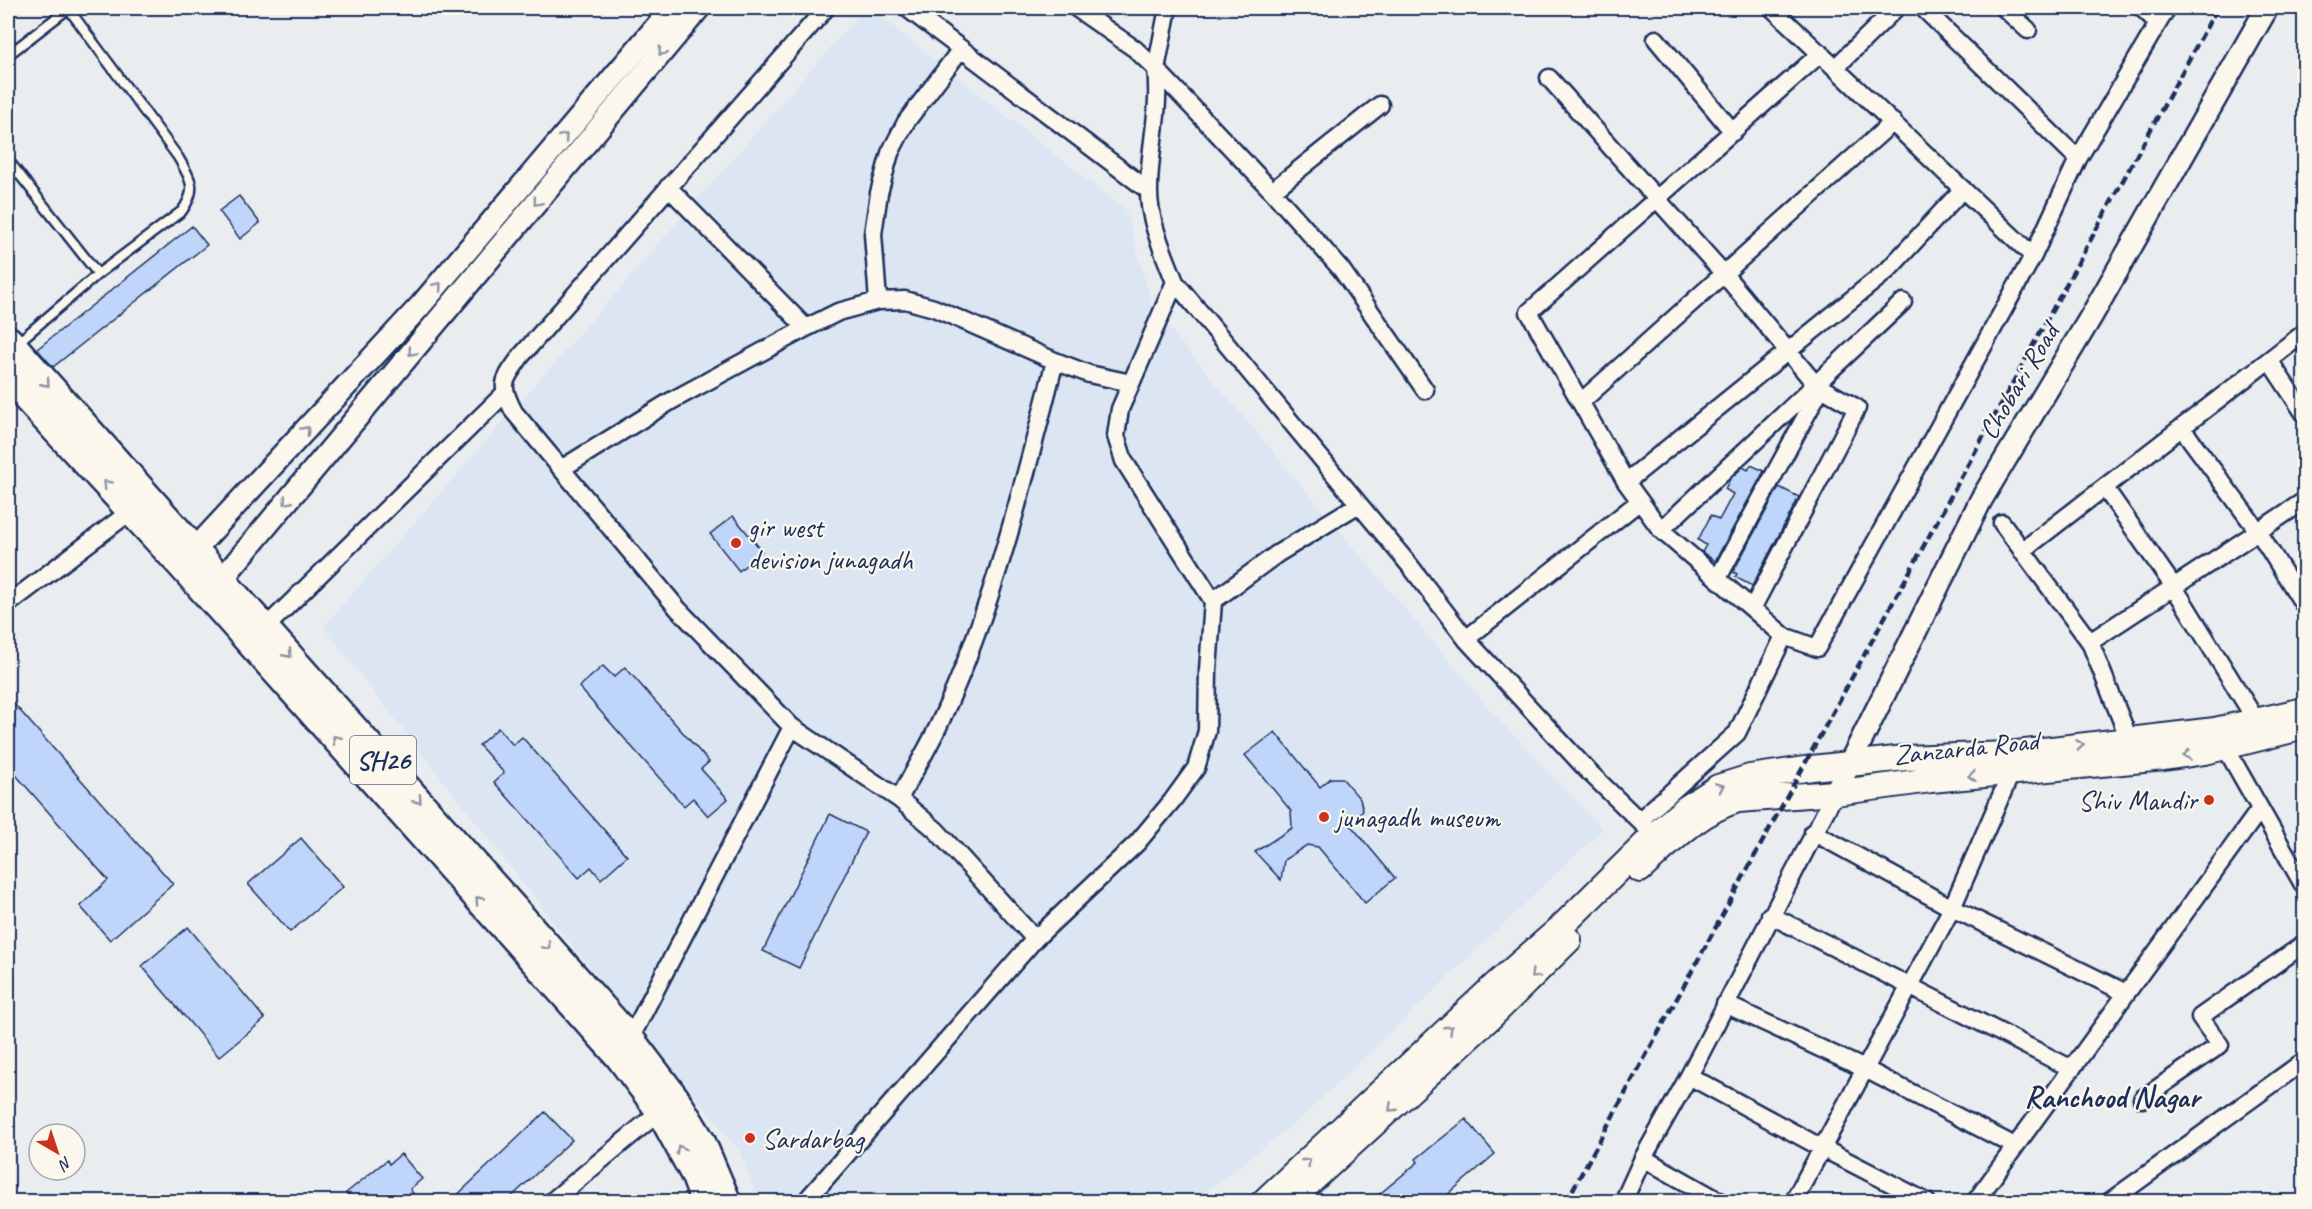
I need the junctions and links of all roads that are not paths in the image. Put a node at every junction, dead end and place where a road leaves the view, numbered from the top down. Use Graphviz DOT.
graph roads {
  1 [pos="68,8"];
  2 [pos="672,8"];
  3 [pos="699,8"];
  4 [pos="826,8"];
  5 [pos="907,8"];
  6 [pos="1076,8"];
  7 [pos="1168,8"];
  8 [pos="1772,8"];
  9 [pos="1896,8"];
  10 [pos="1923,8"];
  11 [pos="2004,8"];
  12 [pos="2142,8"];
  13 [pos="2167,8"];
  14 [pos="2267,8"];
  15 [pos="2158,23"];
  16 [pos="2028,30"];
  17 [pos="1656,39"];
  18 [pos="961,49"];
  19 [pos="1821,53"];
  20 [pos="8,55"];
  21 [pos="1836,67"];
  22 [pos="1156,69"];
  23 [pos="1549,78"];
  24 [pos="1380,105"];
  25 [pos="1893,122"];
  26 [pos="1732,132"];
  27 [pos="2078,159"];
  28 [pos="8,160"];
  29 [pos="668,188"];
  30 [pos="1963,189"];
  31 [pos="1148,190"];
  32 [pos="1272,191"];
  33 [pos="1656,200"];
  34 [pos="2033,256"];
  35 [pos="98,274"];
  36 [pos="1724,274"];
  37 [pos="1175,282"];
  38 [pos="878,301"];
  39 [pos="1903,302"];
  40 [pos="807,328"];
  41 [pos="2304,333"];
  42 [pos="10,343"];
  43 [pos="1788,351"];
  44 [pos="2269,360"];
  45 [pos="1055,361"];
  46 [pos="8,378"];
  47 [pos="1131,383"];
  48 [pos="1819,386"];
  49 [pos="1425,390"];
  50 [pos="504,394"];
  51 [pos="1581,401"];
  52 [pos="2304,413"];
  53 [pos="2182,428"];
  54 [pos="561,469"];
  55 [pos="1626,482"];
  56 [pos="2105,488"];
  57 [pos="1640,501"];
  58 [pos="2304,501"];
  59 [pos="1359,504"];
  60 [pos="131,511"];
  61 [pos="2002,523"];
  62 [pos="1661,530"];
  63 [pos="2258,531"];
  64 [pos="2022,552"];
  65 [pos="188,557"];
  66 [pos="1718,578"];
  67 [pos="215,587"];
  68 [pos="2174,587"];
  69 [pos="1212,601"];
  70 [pos="8,604"];
  71 [pos="2304,606"];
  72 [pos="1753,607"];
  73 [pos="265,628"];
  74 [pos="1784,636"];
  75 [pos="1466,639"];
  76 [pos="2090,642"];
  77 [pos="2304,710"];
  78 [pos="2257,722"];
  79 [pos="792,726"];
  80 [pos="2304,727"];
  81 [pos="2129,739"];
  82 [pos="2221,739"];
  83 [pos="1850,764"];
  84 [pos="2011,772"];
  85 [pos="1834,793"];
  86 [pos="898,799"];
  87 [pos="2260,809"];
  88 [pos="1647,827"];
  89 [pos="1813,832"];
  90 [pos="2304,886"];
  91 [pos="1952,909"];
  92 [pos="1770,915"];
  93 [pos="1035,939"];
  94 [pos="2304,944"];
  95 [pos="1910,986"];
  96 [pos="2126,993"];
  97 [pos="1725,1004"];
  98 [pos="630,1039"];
  99 [pos="2304,1061"];
  100 [pos="1864,1069"];
  101 [pos="2072,1069"];
  102 [pos="1689,1076"];
  103 [pos="2142,1100"];
  104 [pos="668,1105"];
  105 [pos="2015,1146"];
  106 [pos="1822,1148"];
  107 [pos="1643,1158"];
  108 [pos="551,1202"];
  109 [pos="705,1202"];
  110 [pos="727,1202"];
  111 [pos="805,1202"];
  112 [pos="1263,1202"];
  113 [pos="1289,1202"];
  114 [pos="1623,1202"];
  115 [pos="1721,1202"];
  116 [pos="1793,1202"];
  117 [pos="1927,1202"];
  118 [pos="1975,1202"];
  119 [pos="2109,1202"];
  1 -- 20 [label="lane"];
  1 -- 35 [label="lane"];
  65 -- 2 [label="street, one-way"];
  3 -- 67 [label="street, one-way"];
  4 -- 29 [label="street"];
  5 -- 18 [label="street"];
  6 -- 22 [label="street"];
  7 -- 22 [label="street"];
  8 -- 19 [label="street"];
  9 -- 21 [label="street"];
  10 -- 27 [label="street"];
  11 -- 16 [label="street"];
  12 -- 15 [label="street"];
  13 -- 15 [label="street"];
  14 -- 83 [label="street, Chobari Road"];
  15 -- 27 [label="street"];
  17 -- 26 [label="street"];
  18 -- 31 [label="street"];
  18 -- 38 [label="street"];
  19 -- 21 [label="street"];
  19 -- 26 [label="street"];
  21 -- 25 [label="street"];
  22 -- 31 [label="street"];
  22 -- 32 [label="street"];
  23 -- 33 [label="street"];
  24 -- 32 [label="street"];
  25 -- 30 [label="street"];
  25 -- 36 [label="street"];
  26 -- 33 [label="street"];
  27 -- 34 [label="street"];
  28 -- 35 [label="lane"];
  29 -- 40 [label="street"];
  29 -- 50 [label="street"];
  30 -- 34 [label="street"];
  30 -- 43 [label="street"];
  31 -- 37 [label="street"];
  32 -- 49 [label="street"];
  33 -- 36 [label="street"];
  33 -- 51 [label="street"];
  34 -- 74 [label="street"];
  35 -- 42 [label="lane"];
  36 -- 43 [label="street"];
  36 -- 51 [label="street"];
  37 -- 47 [label="street"];
  37 -- 59 [label="street"];
  38 -- 40 [label="street"];
  38 -- 45 [label="street"];
  39 -- 48 [label="street"];
  40 -- 54 [label="street"];
  41 -- 44 [label="street"];
  42 -- 65 [label="main road, SH26, one-way"];
  43 -- 48 [label="street"];
  43 -- 55 [label="street"];
  44 -- 52 [label="street"];
  44 -- 53 [label="street"];
  45 -- 47 [label="street"];
  45 -- 86 [label="street"];
  60 -- 46 [label="main road, SH26, one-way"];
  47 -- 69 [label="street"];
  48 -- 62 [label="street"];
  48 -- 66 [label="street"];
  48 -- 72 [label="street"];
  50 -- 54 [label="street"];
  50 -- 73 [label="street"];
  51 -- 55 [label="street"];
  53 -- 56 [label="street"];
  53 -- 63 [label="street"];
  54 -- 79 [label="street"];
  55 -- 57 [label="street"];
  56 -- 64 [label="street"];
  56 -- 68 [label="street"];
  57 -- 62 [label="street"];
  57 -- 75 [label="street"];
  58 -- 63 [label="street"];
  59 -- 69 [label="street"];
  59 -- 75 [label="street"];
  60 -- 65 [label="main road, SH26"];
  60 -- 70 [label="street"];
  61 -- 64 [label="street"];
  62 -- 66 [label="street"];
  63 -- 68 [label="street"];
  63 -- 71 [label="street"];
  64 -- 76 [label="street"];
  65 -- 67 [label="main road, SH26"];
  66 -- 72 [label="street"];
  67 -- 73 [label="main road, SH26"];
  104 -- 67 [label="main road, SH26, one-way"];
  68 -- 76 [label="street"];
  68 -- 78 [label="street"];
  69 -- 93 [label="street"];
  72 -- 74 [label="street"];
  73 -- 98 [label="main road, SH26, one-way"];
  74 -- 88 [label="street"];
  75 -- 88 [label="street"];
  76 -- 81 [label="street"];
  77 -- 78 [label="main road"];
  78 -- 82 [label="main road"];
  79 -- 86 [label="street"];
  79 -- 98 [label="street"];
  80 -- 82 [label="main road, Zanzarda Road"];
  81 -- 82 [label="main road"];
  83 -- 81 [label="main road, one-way"];
  82 -- 84 [label="main road, Zanzarda Road, one-way"];
  82 -- 87 [label="street"];
  83 -- 85 [label="street, Chobari Road"];
  88 -- 83 [label="main road, one-way"];
  84 -- 85 [label="main road, Zanzarda Road, one-way"];
  84 -- 91 [label="street"];
  85 -- 89 [label="street"];
  85 -- 113 [label="main road, Zanzarda Road, one-way"];
  86 -- 93 [label="street"];
  87 -- 90 [label="street"];
  87 -- 96 [label="street"];
  112 -- 88 [label="main road, one-way"];
  89 -- 91 [label="street"];
  89 -- 92 [label="street"];
  91 -- 95 [label="street"];
  91 -- 96 [label="street"];
  92 -- 95 [label="street"];
  92 -- 97 [label="street"];
  93 -- 111 [label="street"];
  94 -- 103 [label="street"];
  95 -- 100 [label="street"];
  95 -- 101 [label="street"];
  96 -- 101 [label="street"];
  97 -- 100 [label="street"];
  97 -- 102 [label="street"];
  98 -- 104 [label="main road, SH26"];
  99 -- 119 [label="street"];
  100 -- 105 [label="street"];
  100 -- 106 [label="street"];
  101 -- 105 [label="street"];
  102 -- 106 [label="street"];
  102 -- 107 [label="street"];
  104 -- 108 [label="street"];
  109 -- 104 [label="main road, SH26, one-way"];
  104 -- 110 [label="main road, SH26"];
  105 -- 118 [label="street"];
  106 -- 116 [label="street"];
  106 -- 117 [label="street"];
  107 -- 114 [label="street"];
  107 -- 115 [label="street"];
}
